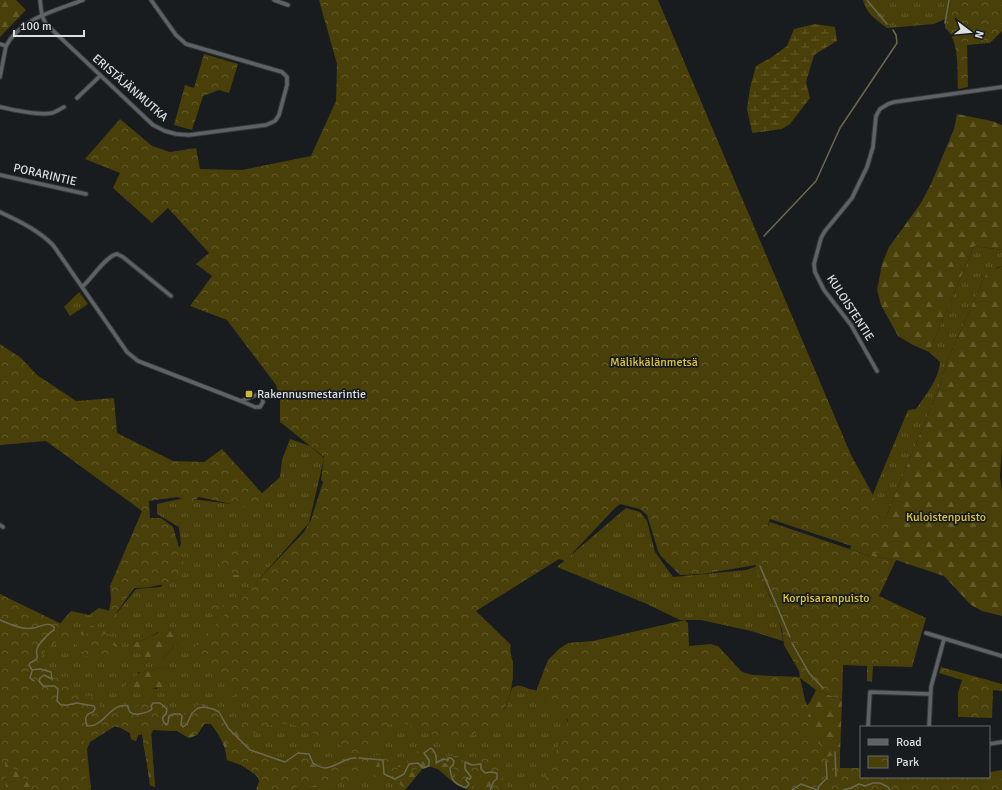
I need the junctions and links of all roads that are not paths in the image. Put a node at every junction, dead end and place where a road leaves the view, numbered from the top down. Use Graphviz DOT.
graph roads {
  1 [pos="40,0"];
  2 [pos="83,0"];
  3 [pos="151,0"];
  4 [pos="274,0"];
  5 [pos="288,5"];
  6 [pos="42,16"];
  7 [pos="0,44"];
  8 [pos="6,46"];
  9 [pos="100,76"];
  10 [pos="0,77"];
  11 [pos="1002,87"];
  12 [pos="77,98"];
  13 [pos="0,107"];
  14 [pos="64,107"];
  15 [pos="0,175"];
  16 [pos="86,194"];
  17 [pos="0,212"];
  18 [pos="82,286"];
  19 [pos="171,296"];
  20 [pos="877,371"];
  21 [pos="241,402"];
  22 [pos="926,633"];
  23 [pos="944,639"];
  24 [pos="1002,656"];
  25 [pos="930,694"];
  26 [pos="868,726"];
  27 [pos="929,726"];
  28 [pos="1002,742"];
  29 [pos="990,744"];
  1 -- 6 [label="street"];
  2 -- 6 [label="street"];
  3 -- 9 [label="street, ERISTÄJÄNMUTKA"];
  4 -- 5 [label="street"];
  6 -- 8 [label="street"];
  6 -- 9 [label="street, ERISTÄJÄNMUTKA"];
  7 -- 8 [label="street"];
  8 -- 10 [label="street"];
  9 -- 12 [label="street"];
  11 -- 20 [label="street, KULOISTENTIE"];
  13 -- 14 [label="street"];
  15 -- 16 [label="street, PORARINTIE"];
  17 -- 18 [label="street"];
  18 -- 19 [label="street"];
  18 -- 21 [label="street"];
  21 -- 21 [label="street"];
  22 -- 23 [label="street"];
  23 -- 24 [label="street"];
  23 -- 25 [label="street"];
  25 -- 26 [label="street"];
  25 -- 27 [label="street"];
  28 -- 29 [label="street"];
}
